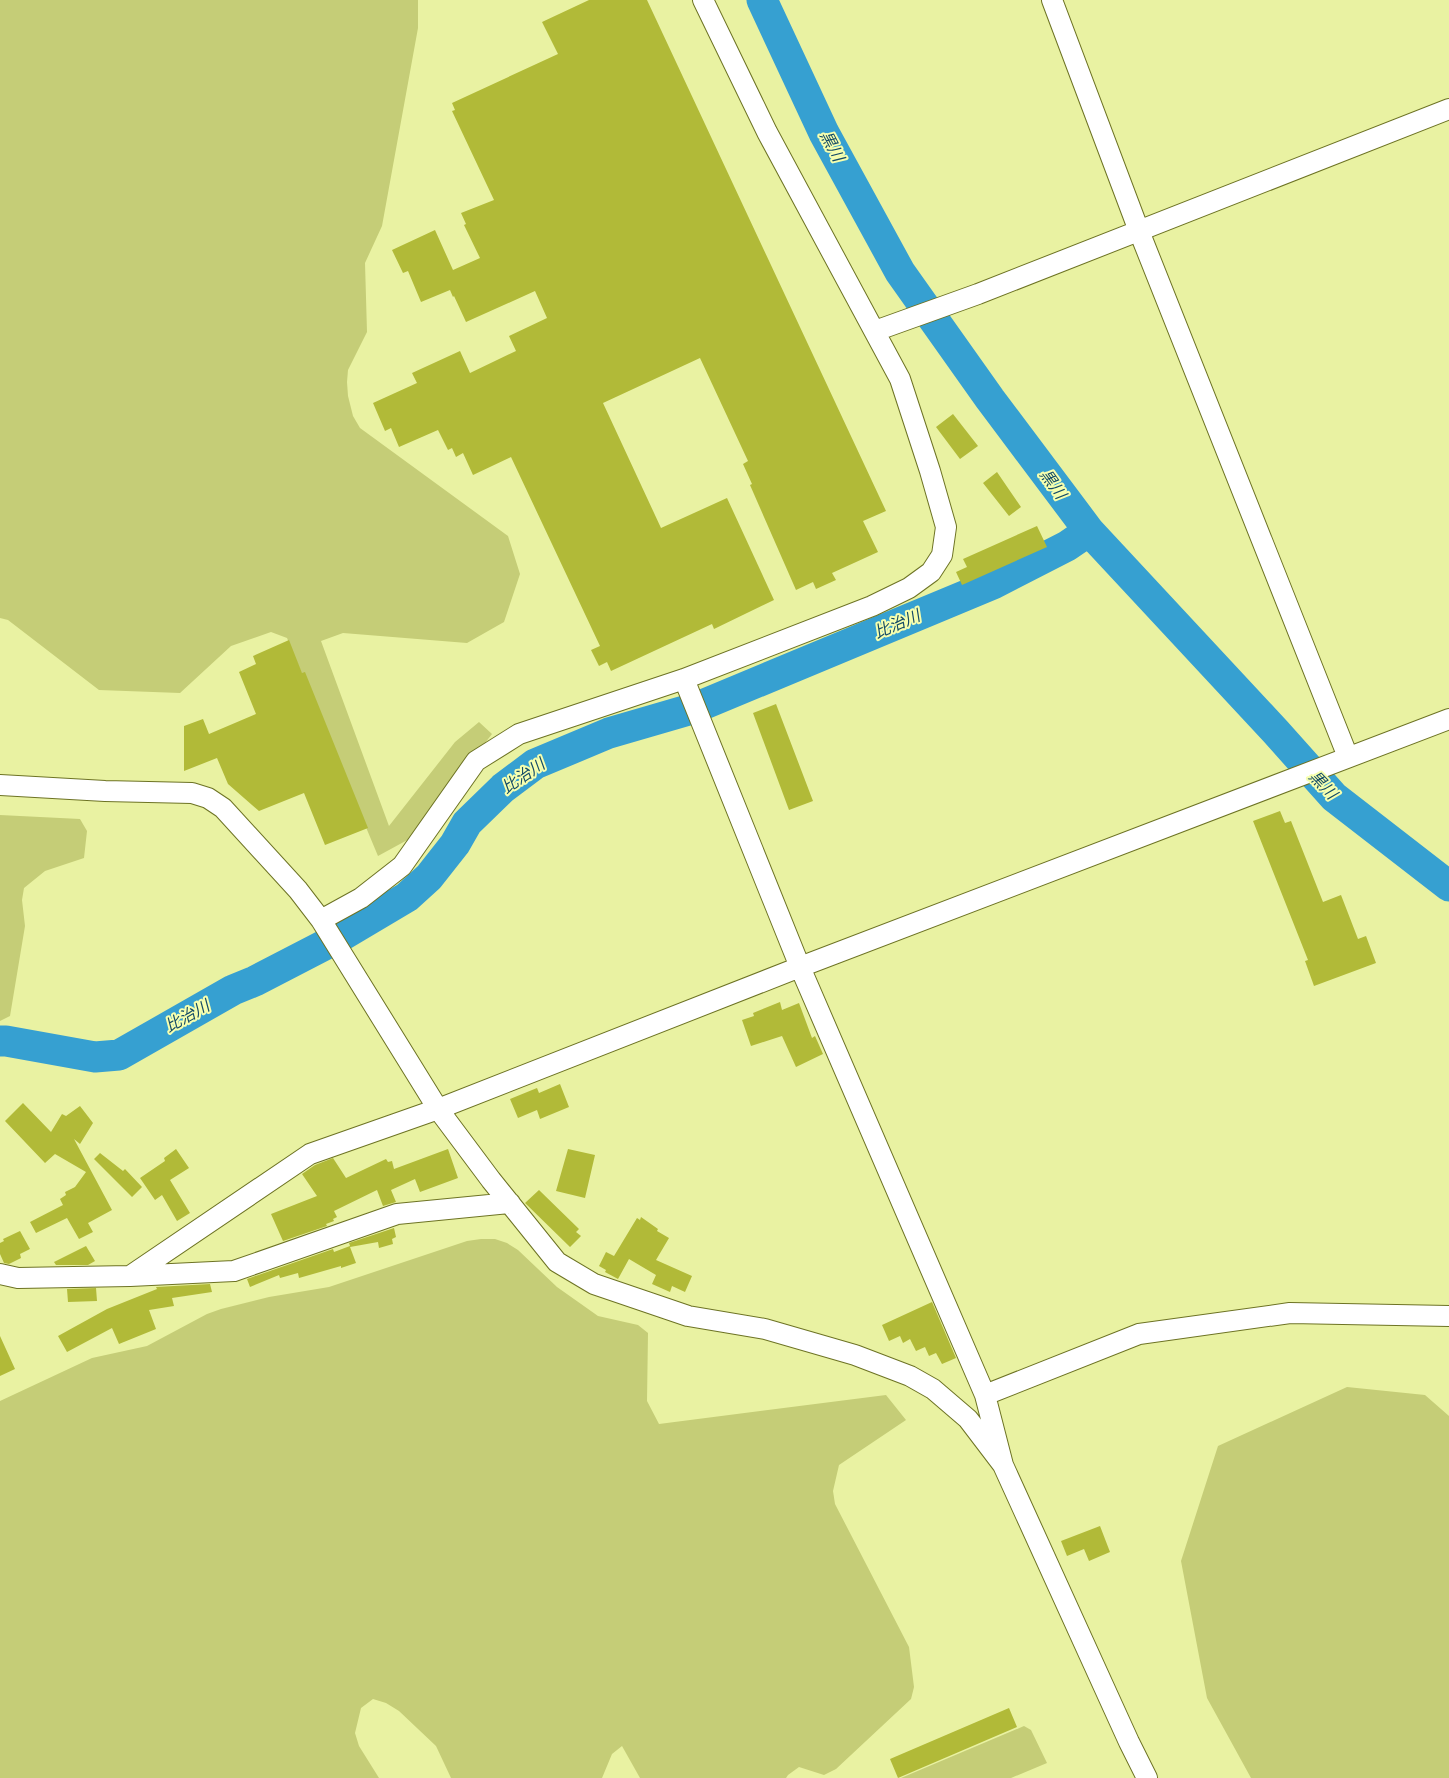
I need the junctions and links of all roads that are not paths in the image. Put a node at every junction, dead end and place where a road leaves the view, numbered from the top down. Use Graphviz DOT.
graph roads {
  1 [pos="703,0"];
  2 [pos="1052,0"];
  3 [pos="1449,110"];
  4 [pos="1139,231"];
  5 [pos="881,329"];
  6 [pos="684,678"];
  7 [pos="1449,719"];
  8 [pos="1348,757"];
  9 [pos="0,785"];
  10 [pos="321,920"];
  11 [pos="800,967"];
  12 [pos="438,1109"];
  13 [pos="510,1203"];
  14 [pos="0,1274"];
  15 [pos="130,1276"];
  16 [pos="1449,1316"];
  17 [pos="985,1395"];
  18 [pos="1003,1464"];
  19 [pos="1147,1778"];
  1 -- 5 [label="street"];
  2 -- 4 [label="street"];
  3 -- 4 [label="street"];
  4 -- 5 [label="street"];
  4 -- 8 [label="street"];
  5 -- 6 [label="street"];
  6 -- 10 [label="street"];
  6 -- 11 [label="street"];
  7 -- 8 [label="street"];
  8 -- 11 [label="street"];
  9 -- 10 [label="street"];
  10 -- 12 [label="street"];
  11 -- 12 [label="street"];
  11 -- 17 [label="street"];
  12 -- 13 [label="street"];
  12 -- 15 [label="street"];
  13 -- 15 [label="street"];
  13 -- 18 [label="street"];
  14 -- 15 [label="street"];
  16 -- 17 [label="street"];
  17 -- 18 [label="street"];
  18 -- 19 [label="street"];
}
